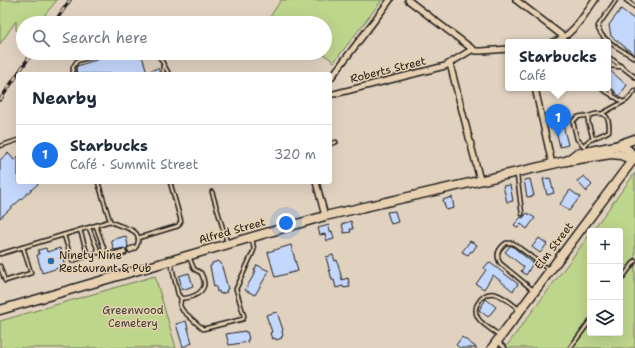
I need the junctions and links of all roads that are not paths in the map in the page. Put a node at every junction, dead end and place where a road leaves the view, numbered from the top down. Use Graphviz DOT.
graph roads {
  1 [pos="390,0"];
  2 [pos="408,0"];
  3 [pos="516,0"];
  4 [pos="595,0"];
  5 [pos="616,0"];
  6 [pos="626,0"];
  7 [pos="635,7"];
  8 [pos="561,39"];
  9 [pos="563,39"];
  10 [pos="605,39"];
  11 [pos="611,43"];
  12 [pos="473,49"];
  13 [pos="505,49"];
  14 [pos="635,58"];
  15 [pos="611,59"];
  16 [pos="80,60"];
  17 [pos="161,60"];
  18 [pos="450,64"];
  19 [pos="611,64"];
  20 [pos="164,65"];
  21 [pos="614,66"];
  22 [pos="623,67"];
  23 [pos="73,72"];
  24 [pos="163,72"];
  25 [pos="167,72"];
  26 [pos="332,76"];
  27 [pos="635,77"];
  28 [pos="536,91"];
  29 [pos="605,91"];
  30 [pos="611,91"];
  31 [pos="635,91"];
  32 [pos="332,94"];
  33 [pos="614,97"];
  34 [pos="623,102"];
  35 [pos="603,113"];
  36 [pos="589,118"];
  37 [pos="635,139"];
  38 [pos="593,140"];
  39 [pos="16,141"];
  40 [pos="336,142"];
  41 [pos="332,143"];
  42 [pos="0,146"];
  43 [pos="615,146"];
  44 [pos="584,149"];
  45 [pos="634,158"];
  46 [pos="566,161"];
  47 [pos="552,164"];
  48 [pos="516,172"];
  49 [pos="480,180"];
  50 [pos="99,184"];
  51 [pos="171,184"];
  52 [pos="317,184"];
  53 [pos="212,192"];
  54 [pos="522,214"];
  55 [pos="325,216"];
  56 [pos="110,221"];
  57 [pos="96,226"];
  58 [pos="90,228"];
  59 [pos="80,230"];
  60 [pos="64,235"];
  61 [pos="138,238"];
  62 [pos="252,238"];
  63 [pos="228,244"];
  64 [pos="23,248"];
  65 [pos="129,250"];
  66 [pos="104,251"];
  67 [pos="124,252"];
  68 [pos="99,253"];
  69 [pos="0,254"];
  70 [pos="88,256"];
  71 [pos="189,256"];
  72 [pos="170,261"];
  73 [pos="635,261"];
  74 [pos="0,266"];
  75 [pos="550,270"];
  76 [pos="623,277"];
  77 [pos="5,281"];
  78 [pos="0,282"];
  79 [pos="534,291"];
  80 [pos="181,298"];
  81 [pos="0,310"];
  82 [pos="520,310"];
  83 [pos="587,325"];
  84 [pos="496,342"];
  85 [pos="505,348"];
  86 [pos="570,348"];
  1 -- 26 [label="street"];
  2 -- 12 [label="street"];
  3 -- 8 [label="street"];
  4 -- 9 [label="street"];
  5 -- 10 [label="lane"];
  6 -- 7 [label="lane"];
  11 -- 14 [label="lane"];
  12 -- 13 [label="street"];
  12 -- 18 [label="street, Roberts Street"];
  15 -- 22 [label="lane"];
  16 -- 23 [label="lane"];
  17 -- 20 [label="lane"];
  18 -- 32 [label="street, Roberts Street"];
  18 -- 49 [label="street"];
  19 -- 21 [label="lane"];
  20 -- 24 [label="lane"];
  20 -- 25 [label="lane"];
  21 -- 22 [label="lane"];
  22 -- 27 [label="lane"];
  28 -- 47 [label="street"];
  29 -- 33 [label="lane"];
  30 -- 33 [label="lane"];
  31 -- 34 [label="lane"];
  33 -- 34 [label="lane"];
  34 -- 35 [label="lane"];
  35 -- 36 [label="lane"];
  35 -- 38 [label="lane"];
  36 -- 38 [label="lane"];
  36 -- 44 [label="lane"];
  37 -- 43 [label="main road, Alfred Street"];
  38 -- 44 [label="lane"];
  39 -- 42 [label="lane"];
  40 -- 41 [label="lane"];
  43 -- 44 [label="main road, Alfred Street"];
  43 -- 45 [label="main road"];
  44 -- 46 [label="main road, Alfred Street"];
  45 -- 46 [label="main road, Alfred Street"];
  45 -- 75 [label="main road, Elm Street"];
  46 -- 47 [label="main road, Alfred Street"];
  47 -- 48 [label="main road, Alfred Street"];
  48 -- 49 [label="main road, Alfred Street"];
  48 -- 54 [label="lane"];
  49 -- 55 [label="main road, Alfred Street"];
  50 -- 56 [label="lane"];
  51 -- 61 [label="lane"];
  52 -- 55 [label="street"];
  53 -- 63 [label="lane"];
  55 -- 62 [label="main road, Alfred Street"];
  56 -- 57 [label="lane"];
  56 -- 61 [label="lane"];
  57 -- 58 [label="lane"];
  57 -- 66 [label="lane"];
  58 -- 59 [label="lane"];
  58 -- 68 [label="lane"];
  59 -- 60 [label="lane"];
  59 -- 70 [label="lane"];
  60 -- 64 [label="lane"];
  60 -- 70 [label="lane"];
  61 -- 65 [label="lane"];
  62 -- 63 [label="main road, Alfred Street"];
  62 -- 80 [label="lane"];
  63 -- 71 [label="main road, Alfred Street"];
  64 -- 69 [label="lane"];
  64 -- 77 [label="lane"];
  66 -- 67 [label="lane"];
  66 -- 68 [label="lane"];
  68 -- 70 [label="lane"];
  71 -- 72 [label="main road, Alfred Street"];
  71 -- 80 [label="lane"];
  72 -- 80 [label="lane"];
  72 -- 81 [label="main road, Alfred Street"];
  73 -- 76 [label="lane"];
  74 -- 77 [label="lane"];
  75 -- 79 [label="main road, Elm Street"];
  75 -- 79 [label="lane"];
  77 -- 78 [label="lane"];
  79 -- 82 [label="main road, Elm Street"];
  82 -- 84 [label="main road, Elm Street"];
  82 -- 84 [label="lane"];
  83 -- 86 [label="lane"];
  84 -- 85 [label="lane"];
}
